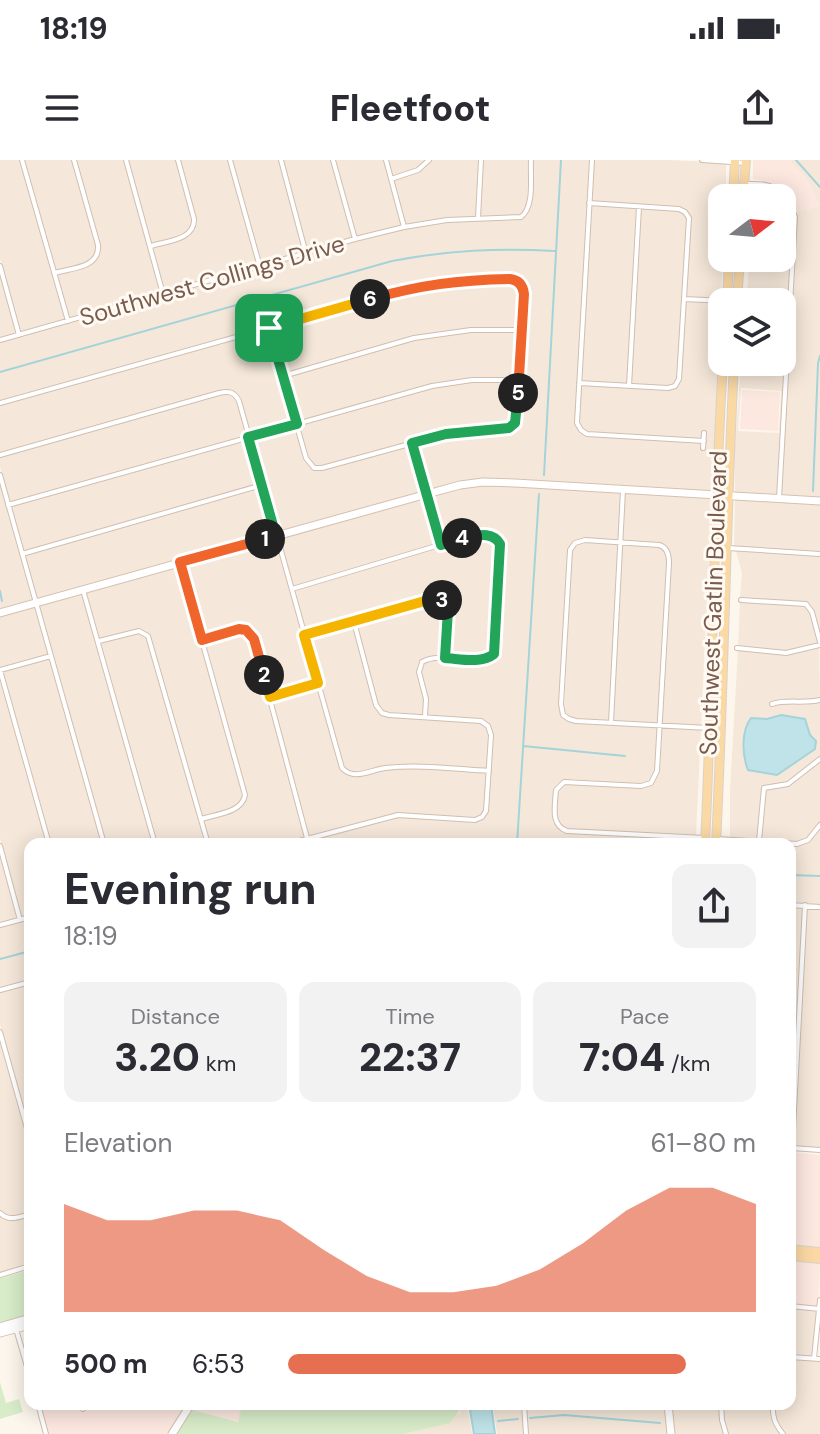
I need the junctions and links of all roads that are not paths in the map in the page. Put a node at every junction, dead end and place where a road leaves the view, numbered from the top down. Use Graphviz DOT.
graph roads {
  1 [pos="22,160"];
  2 [pos="74,160"];
  3 [pos="126,160"];
  4 [pos="178,160"];
  5 [pos="230,160"];
  6 [pos="281,160"];
  7 [pos="333,160"];
  8 [pos="386,160"];
  9 [pos="429,160"];
  10 [pos="481,160"];
  11 [pos="531,160"];
  12 [pos="592,160"];
  13 [pos="702,160"];
  14 [pos="735,161"];
  15 [pos="746,161"];
  16 [pos="391,179"];
  17 [pos="734,184"];
  18 [pos="744,184"];
  19 [pos="589,203"];
  20 [pos="639,207"];
  21 [pos="478,218"];
  22 [pos="404,227"];
  23 [pos="355,239"];
  24 [pos="151,246"];
  25 [pos="306,254"];
  26 [pos="0,266"];
  27 [pos="260,267"];
  28 [pos="792,272"];
  29 [pos="54,273"];
  30 [pos="163,294"];
  31 [pos="684,299"];
  32 [pos="708,301"];
  33 [pos="68,321"];
  34 [pos="269,328"];
  35 [pos="522,330"];
  36 [pos="19,335"];
  37 [pos="0,340"];
  38 [pos="283,376"];
  39 [pos="722,376"];
  40 [pos="733,376"];
  41 [pos="519,380"];
  42 [pos="579,383"];
  43 [pos="629,386"];
  44 [pos="0,403"];
  45 [pos="297,424"];
  46 [pos="704,433"];
  47 [pos="248,437"];
  48 [pos="704,441"];
  49 [pos="412,443"];
  50 [pos="703,448"];
  51 [pos="0,455"];
  52 [pos="0,475"];
  53 [pos="262,485"];
  54 [pos="623,490"];
  55 [pos="427,494"];
  56 [pos="716,494"];
  57 [pos="728,497"];
  58 [pos="779,498"];
  59 [pos="820,501"];
  60 [pos="8,505"];
  61 [pos="276,536"];
  62 [pos="620,542"];
  63 [pos="441,545"];
  64 [pos="725,548"];
  65 [pos="22,554"];
  66 [pos="820,554"];
  67 [pos="180,562"];
  68 [pos="292,589"];
  69 [pos="83,590"];
  70 [pos="741,600"];
  71 [pos="35,604"];
  72 [pos="0,613"];
  73 [pos="354,622"];
  74 [pos="304,635"];
  75 [pos="202,640"];
  76 [pos="99,641"];
  77 [pos="820,644"];
  78 [pos="737,648"];
  79 [pos="51,656"];
  80 [pos="445,658"];
  81 [pos="0,670"];
  82 [pos="318,683"];
  83 [pos="270,697"];
  84 [pos="820,700"];
  85 [pos="772,704"];
  86 [pos="425,717"];
  87 [pos="611,722"];
  88 [pos="660,726"];
  89 [pos="710,728"];
  90 [pos="820,759"];
  91 [pos="489,771"];
  92 [pos="201,819"];
  93 [pos="820,825"];
  94 [pos="47,838"];
  95 [pos="102,838"];
  96 [pos="153,838"];
  97 [pos="206,838"];
  98 [pos="307,838"];
  99 [pos="664,838"];
  100 [pos="705,838"];
  101 [pos="716,838"];
  102 [pos="759,838"];
  103 [pos="796,844"];
  104 [pos="0,846"];
  105 [pos="796,905"];
  106 [pos="805,905"];
  107 [pos="820,907"];
  108 [pos="24,919"];
  109 [pos="20,920"];
  110 [pos="0,925"];
  111 [pos="24,984"];
  112 [pos="0,990"];
  113 [pos="0,1032"];
  114 [pos="796,1061"];
  115 [pos="24,1118"];
  116 [pos="796,1148"];
  117 [pos="820,1150"];
  118 [pos="2,1215"];
  119 [pos="24,1216"];
  120 [pos="796,1250"];
  121 [pos="820,1252"];
  122 [pos="796,1257"];
  123 [pos="820,1259"];
  124 [pos="24,1268"];
  125 [pos="0,1275"];
  126 [pos="820,1300"];
  127 [pos="796,1307"];
  128 [pos="820,1309"];
  129 [pos="24,1321"];
  130 [pos="24,1325"];
  131 [pos="15,1326"];
  132 [pos="0,1327"];
  133 [pos="0,1333"];
  134 [pos="24,1357"];
  135 [pos="796,1357"];
  136 [pos="817,1358"];
  137 [pos="40,1410"];
  138 [pos="187,1410"];
  139 [pos="524,1410"];
  140 [pos="669,1410"];
  141 [pos="721,1410"];
  142 [pos="772,1410"];
  143 [pos="46,1434"];
  144 [pos="172,1434"];
  145 [pos="526,1434"];
  146 [pos="671,1434"];
  147 [pos="726,1434"];
  148 [pos="783,1434"];
  1 -- 29 [label="street"];
  2 -- 29 [label="street"];
  3 -- 24 [label="street"];
  4 -- 24 [label="street"];
  5 -- 27 [label="street"];
  6 -- 25 [label="street"];
  7 -- 23 [label="street"];
  8 -- 16 [label="street"];
  9 -- 16 [label="street"];
  10 -- 21 [label="street"];
  11 -- 21 [label="street, Southwest Collings Drive"];
  12 -- 19 [label="street"];
  13 -- 14 [label="street"];
  14 -- 15 [label="street"];
  14 -- 17 [label="main road"];
  15 -- 18 [label="main road"];
  16 -- 22 [label="street"];
  19 -- 20 [label="street"];
  19 -- 42 [label="street"];
  20 -- 31 [label="street"];
  20 -- 43 [label="street"];
  21 -- 22 [label="street, Southwest Collings Drive"];
  22 -- 23 [label="street, Southwest Collings Drive"];
  23 -- 25 [label="street, Southwest Collings Drive"];
  24 -- 30 [label="street"];
  25 -- 27 [label="street, Southwest Collings Drive"];
  26 -- 36 [label="street"];
  27 -- 30 [label="street, Southwest Collings Drive"];
  28 -- 58 [label="street"];
  29 -- 33 [label="street"];
  30 -- 33 [label="street, Southwest Collings Drive"];
  31 -- 32 [label="street"];
  31 -- 43 [label="street"];
  33 -- 36 [label="street, Southwest Collings Drive"];
  34 -- 35 [label="street"];
  34 -- 38 [label="street"];
  34 -- 44 [label="street"];
  35 -- 38 [label="street"];
  35 -- 41 [label="street"];
  36 -- 37 [label="street, Southwest Collings Drive"];
  38 -- 45 [label="street"];
  39 -- 56 [label="main road, Southwest Gatlin Boulevard"];
  40 -- 57 [label="main road, Southwest Gatlin Boulevard"];
  41 -- 45 [label="street"];
  41 -- 49 [label="street"];
  42 -- 43 [label="street"];
  42 -- 48 [label="street"];
  45 -- 47 [label="street"];
  45 -- 49 [label="street"];
  46 -- 48 [label="street"];
  47 -- 51 [label="street"];
  47 -- 53 [label="street"];
  47 -- 60 [label="street"];
  48 -- 50 [label="street"];
  49 -- 55 [label="street"];
  52 -- 60 [label="street"];
  53 -- 61 [label="street"];
  53 -- 65 [label="street"];
  54 -- 55 [label="street"];
  54 -- 56 [label="street"];
  54 -- 62 [label="street"];
  55 -- 61 [label="street"];
  55 -- 63 [label="street"];
  56 -- 57 [label="street"];
  56 -- 89 [label="main road, Southwest Gatlin Boulevard"];
  57 -- 58 [label="street"];
  57 -- 64 [label="main road, Southwest Gatlin Boulevard"];
  58 -- 59 [label="street"];
  60 -- 65 [label="street"];
  61 -- 67 [label="street"];
  61 -- 68 [label="street"];
  62 -- 87 [label="street"];
  62 -- 87 [label="street"];
  62 -- 88 [label="street"];
  63 -- 68 [label="street"];
  63 -- 80 [label="street"];
  64 -- 66 [label="street"];
  64 -- 101 [label="main road, Southwest Gatlin Boulevard"];
  65 -- 71 [label="street"];
  67 -- 69 [label="street"];
  67 -- 75 [label="street"];
  68 -- 74 [label="street"];
  69 -- 71 [label="street"];
  69 -- 76 [label="street"];
  70 -- 77 [label="street"];
  71 -- 72 [label="street"];
  71 -- 79 [label="street"];
  73 -- 74 [label="street"];
  73 -- 80 [label="street"];
  73 -- 86 [label="street"];
  74 -- 82 [label="street"];
  75 -- 83 [label="street"];
  75 -- 92 [label="street"];
  76 -- 92 [label="street"];
  76 -- 96 [label="street"];
  77 -- 78 [label="street"];
  79 -- 81 [label="street"];
  79 -- 95 [label="street"];
  80 -- 86 [label="street"];
  81 -- 94 [label="street"];
  82 -- 83 [label="street"];
  82 -- 91 [label="street"];
  83 -- 98 [label="street"];
  84 -- 85 [label="street"];
  86 -- 91 [label="street"];
  87 -- 88 [label="street"];
  88 -- 89 [label="street"];
  88 -- 99 [label="street"];
  89 -- 100 [label="main road, Southwest Gatlin Boulevard"];
  90 -- 102 [label="street"];
  91 -- 98 [label="street"];
  92 -- 97 [label="street"];
  93 -- 103 [label="street"];
  104 -- 109 [label="street"];
  105 -- 106 [label="street"];
  106 -- 107 [label="street"];
  106 -- 114 [label="street"];
  108 -- 109 [label="street"];
  109 -- 110 [label="street"];
  111 -- 112 [label="street"];
  113 -- 115 [label="street"];
  116 -- 117 [label="street"];
  118 -- 119 [label="street"];
  120 -- 121 [label="main road"];
  122 -- 123 [label="main road"];
  124 -- 125 [label="street"];
  126 -- 128 [label="street"];
  127 -- 128 [label="street"];
  128 -- 136 [label="street"];
  129 -- 131 [label="street"];
  130 -- 131 [label="street"];
  131 -- 132 [label="street"];
  131 -- 133 [label="street"];
  131 -- 134 [label="street"];
  135 -- 136 [label="street"];
  137 -- 143 [label="street"];
  138 -- 144 [label="street"];
  139 -- 145 [label="street"];
  140 -- 146 [label="street"];
  141 -- 147 [label="street"];
  142 -- 148 [label="street"];
}
